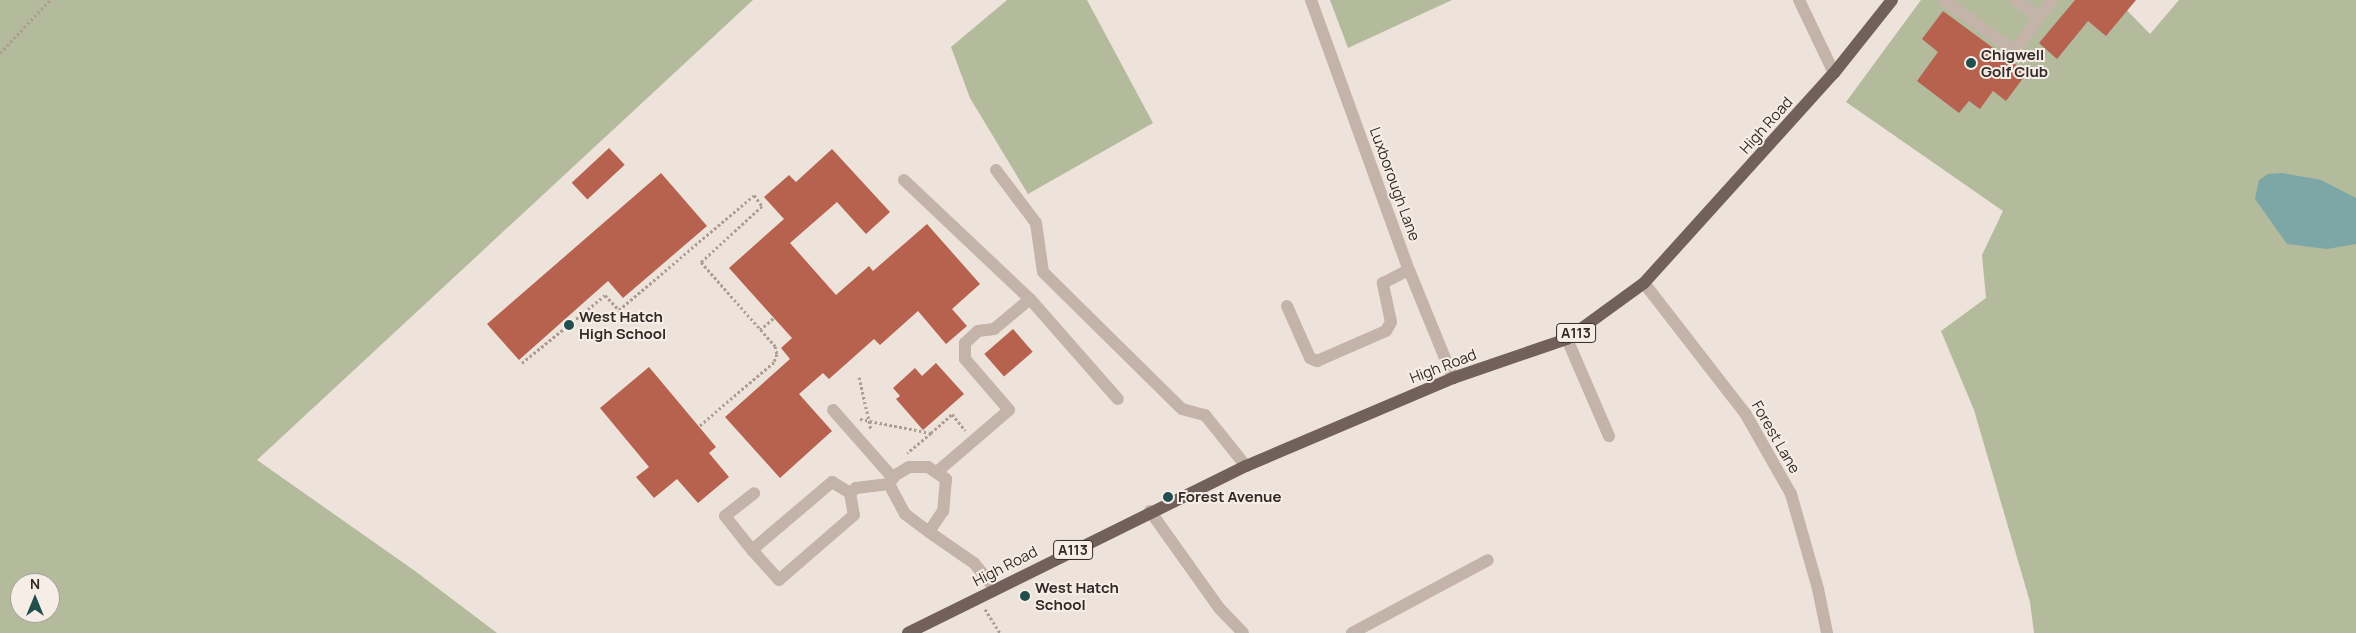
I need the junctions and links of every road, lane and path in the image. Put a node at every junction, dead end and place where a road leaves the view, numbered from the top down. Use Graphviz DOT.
graph roads {
  1 [pos="50,0"];
  2 [pos="1311,0"];
  3 [pos="1799,0"];
  4 [pos="1892,0"];
  5 [pos="1945,0"];
  6 [pos="2016,0"];
  7 [pos="2052,0"];
  8 [pos="2039,18"];
  9 [pos="0,53"];
  10 [pos="1834,73"];
  11 [pos="996,170"];
  12 [pos="904,180"];
  13 [pos="1410,270"];
  14 [pos="1644,283"];
  15 [pos="1030,299"];
  16 [pos="1287,306"];
  17 [pos="774,318"];
  18 [pos="760,330"];
  19 [pos="1566,339"];
  20 [pos="522,363"];
  21 [pos="1453,378"];
  22 [pos="1118,400"];
  23 [pos="835,412"];
  24 [pos="698,426"];
  25 [pos="931,433"];
  26 [pos="1609,436"];
  27 [pos="974,440"];
  28 [pos="1246,466"];
  29 [pos="938,472"];
  30 [pos="889,478"];
  31 [pos="754,493"];
  32 [pos="850,493"];
  33 [pos="1150,510"];
  34 [pos="929,532"];
  35 [pos="752,550"];
  36 [pos="1488,560"];
  37 [pos="995,590"];
  38 [pos="978,598"];
  39 [pos="908,633"];
  40 [pos="1000,633"];
  41 [pos="1243,633"];
  42 [pos="1352,633"];
  43 [pos="1827,633"];
  1 -- 9 [label="path"];
  2 -- 13 [label="street, Luxborough Lane"];
  3 -- 10 [label="street"];
  4 -- 10 [label="main road, High Road / A113"];
  5 -- 8 [label="street"];
  6 -- 8 [label="street"];
  7 -- 8 [label="street"];
  10 -- 14 [label="main road, High Road / A113"];
  11 -- 28 [label="street"];
  12 -- 15 [label="street"];
  13 -- 16 [label="street"];
  13 -- 21 [label="street, Luxborough Lane"];
  14 -- 19 [label="main road, High Road / A113"];
  14 -- 43 [label="street, Forest Lane"];
  15 -- 22 [label="street"];
  15 -- 27 [label="street"];
  17 -- 18 [label="path"];
  18 -- 20 [label="path"];
  18 -- 24 [label="path"];
  19 -- 21 [label="main road, High Road / A113"];
  19 -- 26 [label="street"];
  21 -- 28 [label="main road, High Road / A113"];
  23 -- 25 [label="path"];
  23 -- 30 [label="street"];
  25 -- 27 [label="path"];
  25 -- 30 [label="path"];
  27 -- 29 [label="street"];
  28 -- 33 [label="main road, High Road / A113"];
  29 -- 30 [label="street"];
  29 -- 34 [label="street"];
  30 -- 32 [label="street"];
  30 -- 34 [label="street"];
  31 -- 35 [label="street"];
  32 -- 35 [label="street"];
  32 -- 35 [label="street"];
  33 -- 37 [label="main road, High Road / A113"];
  33 -- 41 [label="street"];
  34 -- 37 [label="street"];
  36 -- 42 [label="street"];
  37 -- 38 [label="main road, High Road / A113"];
  38 -- 39 [label="main road, High Road / A113"];
  38 -- 40 [label="path"];
}
